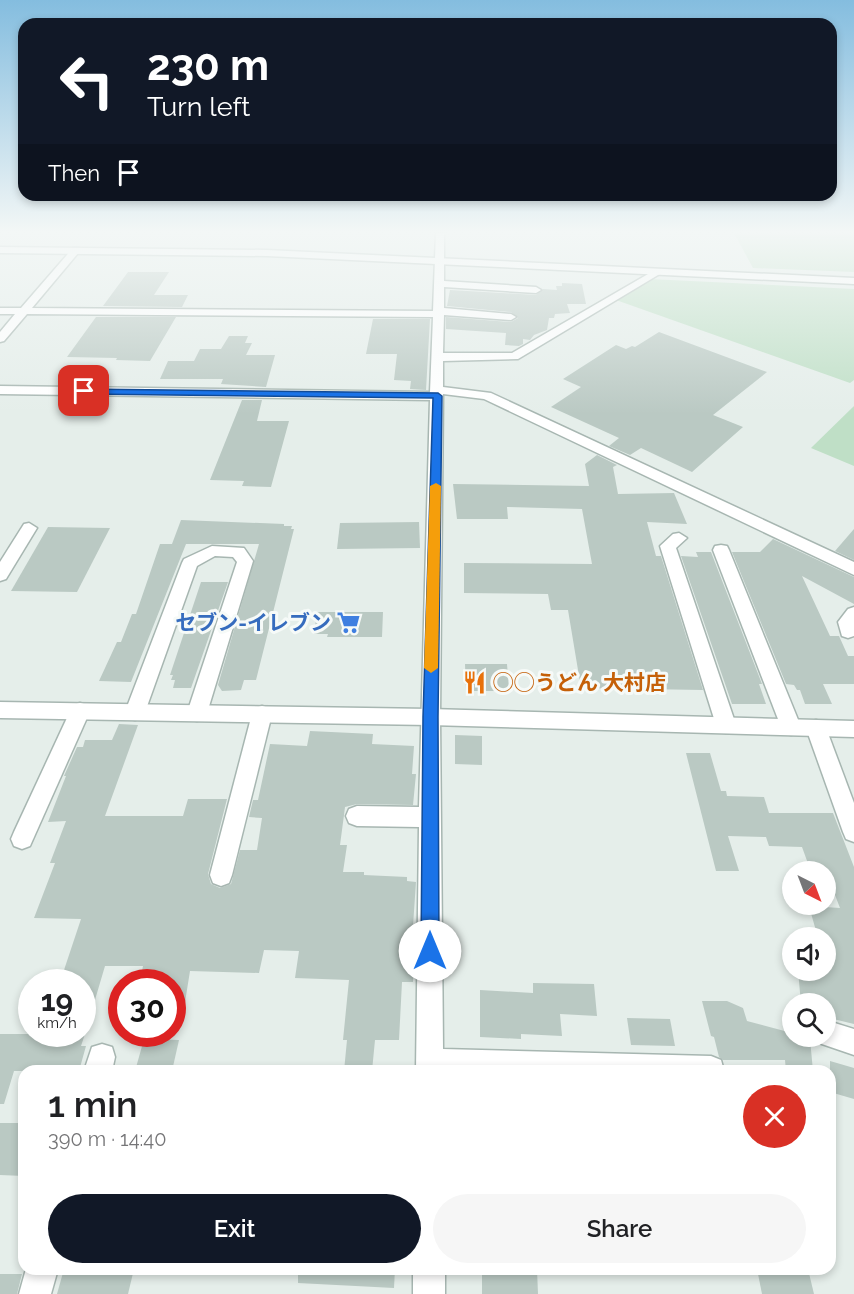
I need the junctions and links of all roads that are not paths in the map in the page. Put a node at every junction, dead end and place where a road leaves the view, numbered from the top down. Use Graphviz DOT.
graph roads {
  1 [pos="40,293"];
  2 [pos="439,293"];
  3 [pos="608,293"];
  4 [pos="622,293"];
  5 [pos="619,295"];
  6 [pos="0,311"];
  7 [pos="26,311"];
  8 [pos="439,313"];
  9 [pos="511,317"];
  10 [pos="0,339"];
  11 [pos="438,357"];
  12 [pos="0,390"];
  13 [pos="437,393"];
  14 [pos="29,528"];
  15 [pos="679,538"];
  16 [pos="721,550"];
  17 [pos="854,569"];
  18 [pos="0,575"];
  19 [pos="854,613"];
  20 [pos="848,632"];
  21 [pos="0,710"];
  22 [pos="80,711"];
  23 [pos="135,712"];
  24 [pos="197,713"];
  25 [pos="262,714"];
  26 [pos="430,717"];
  27 [pos="726,725"];
  28 [pos="791,727"];
  29 [pos="816,728"];
  30 [pos="854,729"];
  31 [pos="357,816"];
  32 [pos="430,817"];
  33 [pos="854,832"];
  34 [pos="22,840"];
  35 [pos="221,875"];
  36 [pos="836,1036"];
  37 [pos="854,1042"];
  38 [pos="430,1065"];
  39 [pos="40,1275"];
  40 [pos="429,1275"];
  41 [pos="35,1294"];
  42 [pos="429,1294"];
  1 -- 7 [label="street"];
  2 -- 8 [label="street"];
  3 -- 5 [label="street"];
  4 -- 5 [label="street"];
  5 -- 11 [label="street"];
  6 -- 7 [label="street"];
  7 -- 8 [label="street"];
  7 -- 10 [label="street"];
  8 -- 9 [label="street"];
  8 -- 11 [label="street"];
  11 -- 13 [label="street"];
  12 -- 13 [label="street"];
  13 -- 17 [label="street"];
  13 -- 26 [label="street"];
  14 -- 18 [label="street"];
  15 -- 27 [label="street"];
  16 -- 28 [label="street"];
  19 -- 20 [label="street"];
  21 -- 22 [label="street"];
  22 -- 23 [label="street"];
  22 -- 34 [label="street"];
  23 -- 24 [label="street"];
  23 -- 24 [label="street"];
  24 -- 25 [label="street"];
  25 -- 26 [label="street"];
  25 -- 35 [label="street"];
  26 -- 27 [label="street"];
  26 -- 32 [label="street"];
  27 -- 28 [label="street"];
  28 -- 29 [label="street"];
  29 -- 30 [label="street"];
  29 -- 33 [label="street"];
  31 -- 32 [label="street"];
  32 -- 38 [label="street"];
  36 -- 37 [label="street"];
  39 -- 41 [label="street"];
  40 -- 42 [label="street"];
}
